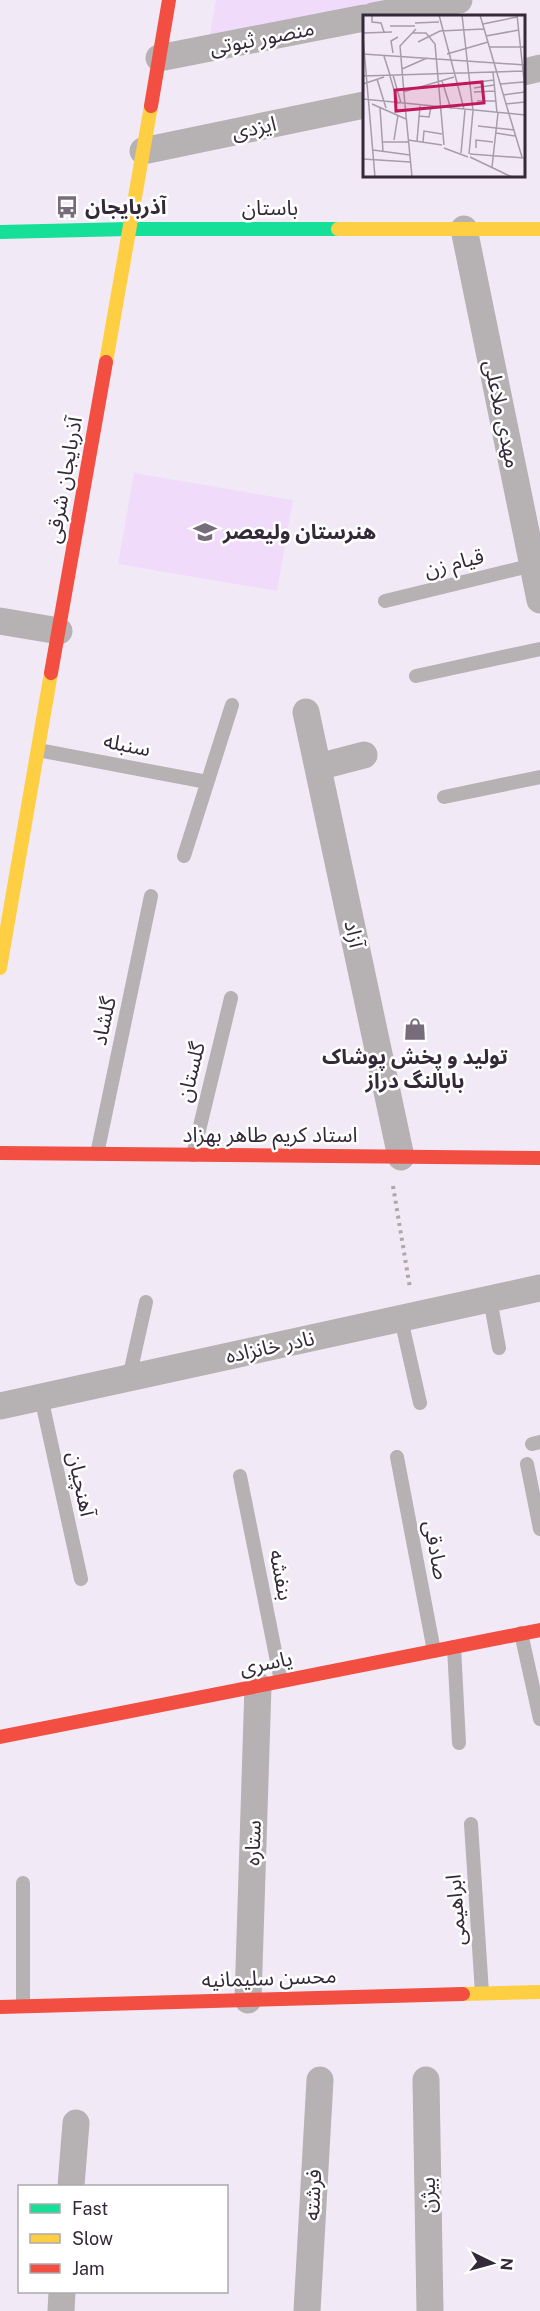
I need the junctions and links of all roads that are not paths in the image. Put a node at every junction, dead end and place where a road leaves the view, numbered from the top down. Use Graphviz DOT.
graph roads {
  1 [pos="169,0"];
  2 [pos="459,0"];
  3 [pos="378,15"];
  4 [pos="363,18"];
  5 [pos="159,58"];
  6 [pos="540,68"];
  7 [pos="525,72"];
  8 [pos="363,105"];
  9 [pos="142,151"];
  10 [pos="129,229"];
  11 [pos="464,229"];
  12 [pos="540,229"];
  13 [pos="0,232"];
  14 [pos="533,565"];
  15 [pos="540,600"];
  16 [pos="385,601"];
  17 [pos="0,621"];
  18 [pos="59,631"];
  19 [pos="540,649"];
  20 [pos="416,676"];
  21 [pos="232,705"];
  22 [pos="306,711"];
  23 [pos="38,750"];
  24 [pos="364,755"];
  25 [pos="318,767"];
  26 [pos="540,777"];
  27 [pos="207,782"];
  28 [pos="444,797"];
  29 [pos="184,856"];
  30 [pos="151,896"];
  31 [pos="6,901"];
  32 [pos="0,968"];
  33 [pos="231,998"];
  34 [pos="0,1153"];
  35 [pos="97,1154"];
  36 [pos="193,1155"];
  37 [pos="394,1157"];
  38 [pos="540,1158"];
  39 [pos="540,1288"];
  40 [pos="490,1299"];
  41 [pos="147,1302"];
  42 [pos="408,1317"];
  43 [pos="499,1348"];
  44 [pos="129,1378"];
  45 [pos="41,1397"];
  46 [pos="420,1403"];
  47 [pos="0,1406"];
  48 [pos="397,1457"];
  49 [pos="527,1464"];
  50 [pos="240,1476"];
  51 [pos="540,1529"];
  52 [pos="81,1579"];
  53 [pos="540,1630"];
  54 [pos="521,1633"];
  55 [pos="454,1647"];
  56 [pos="434,1651"];
  57 [pos="270,1684"];
  58 [pos="540,1719"];
  59 [pos="0,1737"];
  60 [pos="459,1743"];
  61 [pos="471,1824"];
  62 [pos="23,1883"];
  63 [pos="540,1992"];
  64 [pos="482,1993"];
  65 [pos="248,2000"];
  66 [pos="23,2006"];
  67 [pos="0,2007"];
  68 [pos="320,2079"];
  69 [pos="426,2080"];
  70 [pos="76,2123"];
  71 [pos="70,2185"];
  72 [pos="62,2293"];
  73 [pos="61,2311"];
  74 [pos="307,2311"];
  75 [pos="430,2311"];
  1 -- 5 [label="street, آذربایجان شرقی"];
  2 -- 3 [label="street"];
  4 -- 5 [label="street, منصور ثبوتی"];
  5 -- 9 [label="street, آذربایجان شرقی"];
  6 -- 7 [label="street"];
  8 -- 9 [label="street, ایزدی"];
  9 -- 10 [label="street, آذربایجان شرقی"];
  10 -- 11 [label="street, باستان"];
  10 -- 13 [label="street, باستان"];
  10 -- 18 [label="street, آذربایجان شرقی"];
  11 -- 12 [label="street, باستان"];
  11 -- 14 [label="street, مهدی ملاعلی"];
  14 -- 15 [label="street, مهدی ملاعلی"];
  14 -- 16 [label="lane, قیام زن"];
  17 -- 18 [label="street"];
  18 -- 23 [label="street, آذربایجان شرقی"];
  19 -- 20 [label="lane"];
  21 -- 27 [label="lane"];
  22 -- 25 [label="street, آزاد"];
  23 -- 27 [label="lane, سنبله"];
  23 -- 31 [label="street, آذربایجان شرقی"];
  24 -- 25 [label="street"];
  25 -- 37 [label="street, آزاد"];
  26 -- 28 [label="lane"];
  27 -- 29 [label="lane"];
  30 -- 35 [label="lane, گلشاد"];
  31 -- 32 [label="street, آذربایجان شرقی"];
  33 -- 36 [label="lane, گلستان"];
  34 -- 35 [label="street, استاد کریم طاهر بهزاد"];
  35 -- 36 [label="street, استاد کریم طاهر بهزاد"];
  36 -- 37 [label="street, استاد کریم طاهر بهزاد"];
  37 -- 38 [label="street, استاد کریم طاهر بهزاد"];
  39 -- 40 [label="street, نادر خانزاده"];
  40 -- 42 [label="street, نادر خانزاده"];
  40 -- 43 [label="lane"];
  41 -- 44 [label="lane"];
  42 -- 44 [label="street, نادر خانزاده"];
  42 -- 46 [label="lane"];
  44 -- 45 [label="street, نادر خانزاده"];
  45 -- 47 [label="street, نادر خانزاده"];
  45 -- 52 [label="lane, آهنچیان"];
  48 -- 56 [label="lane, صادقی"];
  49 -- 51 [label="lane"];
  50 -- 57 [label="lane, بنفشه"];
  53 -- 54 [label="street, یاسری"];
  54 -- 55 [label="street, یاسری"];
  54 -- 58 [label="lane"];
  55 -- 56 [label="street, یاسری"];
  55 -- 60 [label="lane"];
  56 -- 57 [label="street, یاسری"];
  57 -- 59 [label="street, یاسری"];
  57 -- 65 [label="street, ستاره"];
  61 -- 64 [label="lane, ابراهیمی"];
  62 -- 66 [label="lane"];
  63 -- 64 [label="street, محسن سلیمانیه"];
  64 -- 65 [label="street, محسن سلیمانیه"];
  65 -- 66 [label="street, محسن سلیمانیه"];
  66 -- 67 [label="street, محسن سلیمانیه"];
  68 -- 74 [label="street, فرشته"];
  69 -- 75 [label="street, بیژن"];
  70 -- 71 [label="street"];
  72 -- 73 [label="street"];
}
